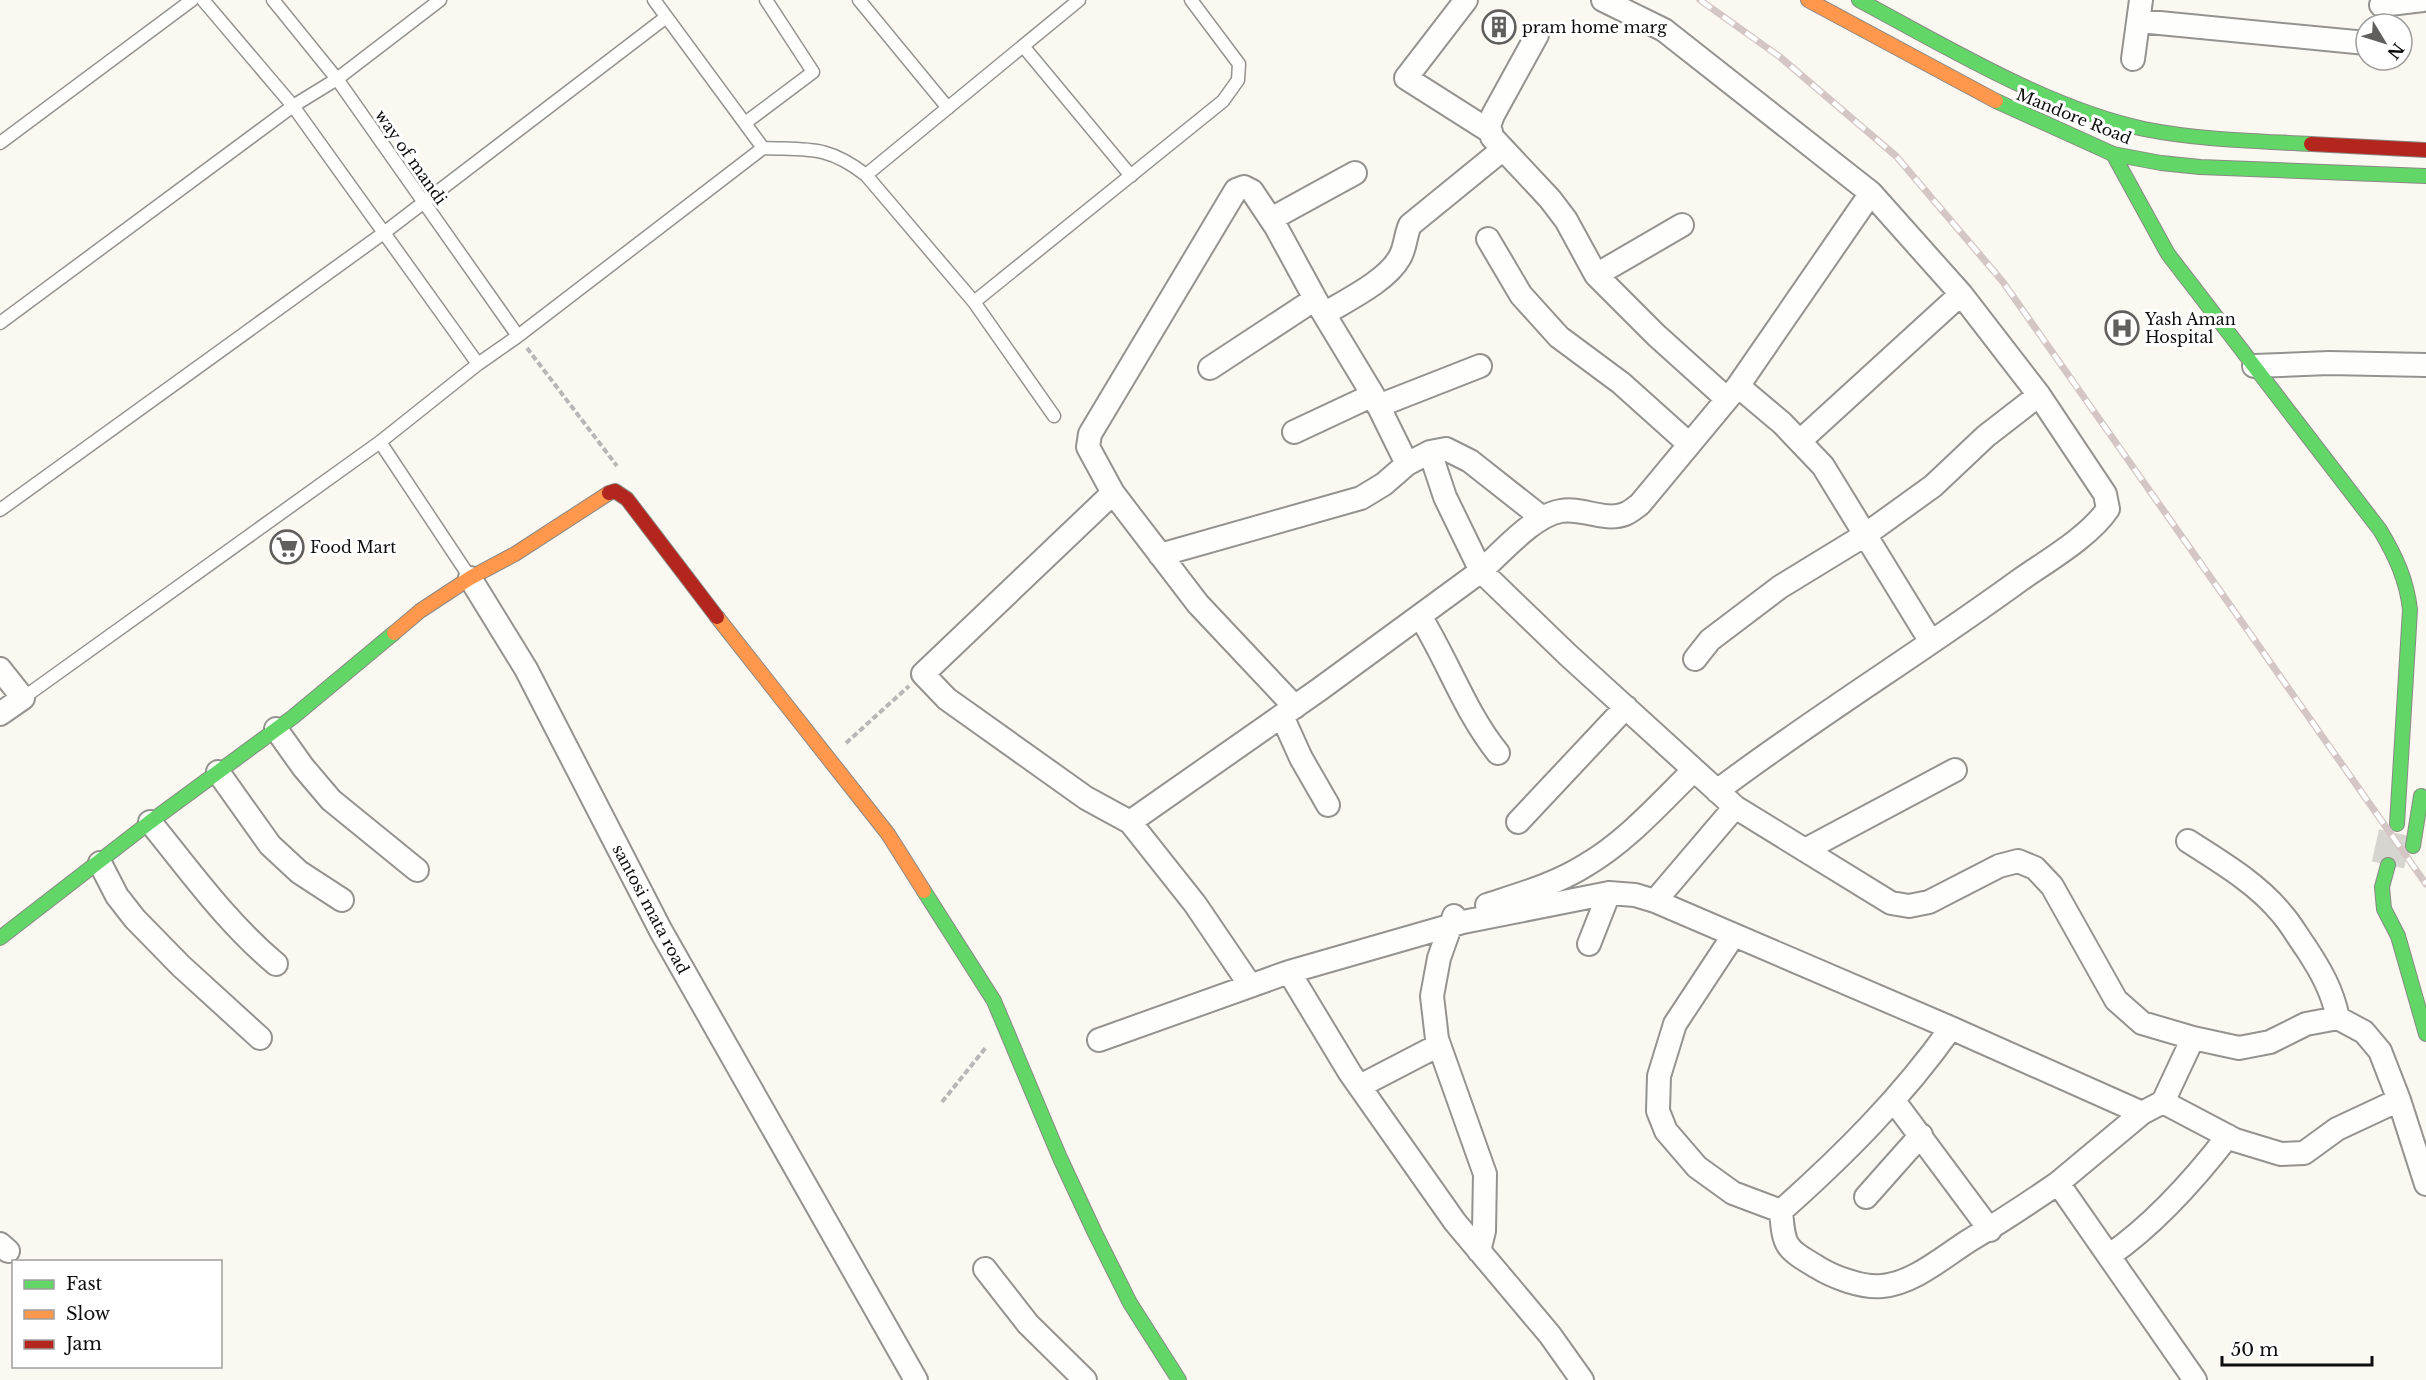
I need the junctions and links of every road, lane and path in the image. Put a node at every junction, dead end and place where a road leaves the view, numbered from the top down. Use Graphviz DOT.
graph roads {
  1 [pos="192,0"];
  2 [pos="204,0"];
  3 [pos="273,0"];
  4 [pos="440,0"];
  5 [pos="654,0"];
  6 [pos="766,0"];
  7 [pos="859,0"];
  8 [pos="1079,0"];
  9 [pos="1191,0"];
  10 [pos="1466,0"];
  11 [pos="1603,0"];
  12 [pos="1808,0"];
  13 [pos="2423,0"];
  14 [pos="1868,2"];
  15 [pos="2381,10"];
  16 [pos="2140,11"];
  17 [pos="665,18"];
  18 [pos="1537,35"];
  19 [pos="2354,41"];
  20 [pos="1023,46"];
  21 [pos="2133,59"];
  22 [pos="337,79"];
  23 [pos="293,106"];
  24 [pos="948,108"];
  25 [pos="745,123"];
  26 [pos="1496,141"];
  27 [pos="0,143"];
  28 [pos="763,148"];
  29 [pos="2426,150"];
  30 [pos="2114,154"];
  31 [pos="1355,174"];
  32 [pos="866,175"];
  33 [pos="1131,176"];
  34 [pos="2426,176"];
  35 [pos="1871,193"];
  36 [pos="423,203"];
  37 [pos="1271,219"];
  38 [pos="1682,225"];
  39 [pos="385,232"];
  40 [pos="1488,239"];
  41 [pos="1596,275"];
  42 [pos="1961,294"];
  43 [pos="974,302"];
  44 [pos="1320,306"];
  45 [pos="0,322"];
  46 [pos="518,336"];
  47 [pos="478,364"];
  48 [pos="2426,365"];
  49 [pos="1480,366"];
  50 [pos="2254,366"];
  51 [pos="1210,368"];
  52 [pos="1732,393"];
  53 [pos="2039,395"];
  54 [pos="1375,400"];
  55 [pos="1054,416"];
  56 [pos="1294,432"];
  57 [pos="1800,441"];
  58 [pos="380,442"];
  59 [pos="1689,444"];
  60 [pos="1430,452"];
  61 [pos="1407,465"];
  62 [pos="1113,493"];
  63 [pos="0,510"];
  64 [pos="1541,517"];
  65 [pos="1865,535"];
  66 [pos="1160,555"];
  67 [pos="1481,571"];
  68 [pos="470,578"];
  69 [pos="1420,616"];
  70 [pos="1931,642"];
  71 [pos="1695,660"];
  72 [pos="0,669"];
  73 [pos="923,674"];
  74 [pos="23,698"];
  75 [pos="1626,707"];
  76 [pos="1289,712"];
  77 [pos="0,714"];
  78 [pos="276,729"];
  79 [pos="845,744"];
  80 [pos="1498,753"];
  81 [pos="1694,770"];
  82 [pos="1955,770"];
  83 [pos="218,772"];
  84 [pos="2422,779"];
  85 [pos="1717,791"];
  86 [pos="1328,805"];
  87 [pos="1736,807"];
  88 [pos="150,822"];
  89 [pos="1130,822"];
  90 [pos="1518,822"];
  91 [pos="2397,824"];
  92 [pos="2188,841"];
  93 [pos="2413,846"];
  94 [pos="1805,850"];
  95 [pos="100,863"];
  96 [pos="2388,865"];
  97 [pos="417,870"];
  98 [pos="1609,894"];
  99 [pos="342,900"];
  100 [pos="1654,901"];
  101 [pos="2400,911"];
  102 [pos="1452,926"];
  103 [pos="1733,936"];
  104 [pos="2398,936"];
  105 [pos="0,938"];
  106 [pos="1589,944"];
  107 [pos="276,964"];
  108 [pos="1288,972"];
  109 [pos="1250,986"];
  110 [pos="2338,1018"];
  111 [pos="1004,1026"];
  112 [pos="1951,1028"];
  113 [pos="2426,1034"];
  114 [pos="260,1038"];
  115 [pos="2193,1038"];
  116 [pos="1100,1040"];
  117 [pos="1439,1045"];
  118 [pos="1360,1086"];
  119 [pos="2399,1100"];
  120 [pos="1894,1101"];
  121 [pos="942,1102"];
  122 [pos="2163,1102"];
  123 [pos="2142,1113"];
  124 [pos="1921,1134"];
  125 [pos="2228,1136"];
  126 [pos="2058,1183"];
  127 [pos="2426,1184"];
  128 [pos="1866,1197"];
  129 [pos="1781,1211"];
  130 [pos="1990,1230"];
  131 [pos="1479,1251"];
  132 [pos="2110,1255"];
  133 [pos="985,1269"];
  134 [pos="916,1380"];
  135 [pos="1085,1380"];
  136 [pos="1179,1380"];
  137 [pos="1582,1380"];
  138 [pos="2195,1380"];
  1 -- 27 [label="lane"];
  2 -- 23 [label="lane"];
  3 -- 22 [label="lane, way of mandi"];
  4 -- 22 [label="lane"];
  5 -- 17 [label="lane"];
  6 -- 25 [label="lane"];
  7 -- 24 [label="lane"];
  8 -- 20 [label="lane"];
  9 -- 33 [label="lane"];
  10 -- 26 [label="street"];
  11 -- 35 [label="street"];
  12 -- 30 [label="main road, Mandore Road"];
  13 -- 15 [label="street"];
  14 -- 29 [label="main road, Mandore Road"];
  16 -- 19 [label="street"];
  16 -- 21 [label="street"];
  17 -- 25 [label="lane"];
  17 -- 36 [label="lane"];
  18 -- 26 [label="street"];
  20 -- 24 [label="lane"];
  20 -- 33 [label="lane"];
  22 -- 23 [label="lane"];
  22 -- 36 [label="lane, way of mandi"];
  23 -- 39 [label="lane"];
  23 -- 45 [label="lane"];
  24 -- 32 [label="lane"];
  25 -- 28 [label="lane"];
  26 -- 41 [label="street"];
  26 -- 44 [label="street"];
  28 -- 32 [label="lane"];
  28 -- 46 [label="lane"];
  30 -- 34 [label="main road, Mandore Road"];
  30 -- 50 [label="main road"];
  31 -- 37 [label="street"];
  32 -- 43 [label="lane"];
  33 -- 43 [label="lane"];
  35 -- 42 [label="street"];
  35 -- 52 [label="street"];
  36 -- 39 [label="lane"];
  36 -- 46 [label="lane, way of mandi"];
  37 -- 44 [label="street"];
  37 -- 62 [label="street"];
  38 -- 41 [label="street"];
  39 -- 47 [label="lane"];
  39 -- 63 [label="lane"];
  40 -- 59 [label="street"];
  41 -- 52 [label="street"];
  42 -- 53 [label="street"];
  42 -- 57 [label="street"];
  43 -- 55 [label="lane"];
  44 -- 51 [label="street"];
  44 -- 54 [label="street"];
  46 -- 47 [label="lane"];
  47 -- 58 [label="lane"];
  48 -- 50 [label="street"];
  49 -- 54 [label="street"];
  50 -- 91 [label="main road"];
  52 -- 57 [label="street"];
  52 -- 59 [label="street"];
  53 -- 65 [label="street"];
  53 -- 70 [label="street"];
  54 -- 56 [label="street"];
  54 -- 61 [label="street"];
  57 -- 65 [label="street"];
  58 -- 68 [label="lane, santosi mata road"];
  58 -- 74 [label="lane"];
  59 -- 64 [label="street"];
  60 -- 61 [label="street"];
  60 -- 64 [label="street"];
  60 -- 67 [label="street"];
  61 -- 66 [label="street"];
  62 -- 66 [label="street"];
  62 -- 73 [label="street"];
  64 -- 67 [label="street"];
  65 -- 70 [label="street"];
  65 -- 71 [label="street"];
  66 -- 76 [label="street"];
  67 -- 69 [label="street"];
  67 -- 75 [label="street"];
  68 -- 78 [label="main road"];
  68 -- 111 [label="main road"];
  68 -- 134 [label="street, santosi mata road"];
  69 -- 76 [label="street"];
  69 -- 80 [label="street"];
  70 -- 85 [label="street"];
  72 -- 74 [label="street"];
  73 -- 79 [label="path"];
  73 -- 89 [label="street"];
  74 -- 77 [label="street"];
  75 -- 81 [label="street"];
  75 -- 90 [label="street"];
  76 -- 86 [label="street"];
  76 -- 89 [label="street"];
  78 -- 83 [label="main road"];
  78 -- 97 [label="street"];
  81 -- 85 [label="street"];
  81 -- 102 [label="street"];
  82 -- 94 [label="street"];
  83 -- 88 [label="main road"];
  83 -- 99 [label="street"];
  84 -- 93 [label="main road"];
  85 -- 87 [label="street"];
  87 -- 94 [label="street"];
  87 -- 100 [label="street"];
  88 -- 95 [label="main road"];
  88 -- 107 [label="street"];
  89 -- 109 [label="street"];
  92 -- 110 [label="street"];
  94 -- 115 [label="street"];
  95 -- 105 [label="main road"];
  95 -- 114 [label="street"];
  96 -- 104 [label="main road"];
  98 -- 100 [label="street"];
  98 -- 102 [label="street"];
  98 -- 106 [label="street"];
  100 -- 103 [label="street"];
  101 -- 104 [label="main road"];
  102 -- 108 [label="street"];
  102 -- 117 [label="street"];
  103 -- 112 [label="street"];
  103 -- 129 [label="street"];
  104 -- 113 [label="main road"];
  108 -- 109 [label="street"];
  108 -- 118 [label="street"];
  109 -- 116 [label="street"];
  110 -- 115 [label="street"];
  110 -- 119 [label="street"];
  111 -- 121 [label="path"];
  111 -- 136 [label="main road"];
  112 -- 120 [label="street"];
  112 -- 123 [label="street"];
  115 -- 122 [label="street"];
  117 -- 118 [label="street"];
  117 -- 131 [label="street"];
  118 -- 131 [label="street"];
  119 -- 125 [label="street"];
  119 -- 127 [label="street"];
  120 -- 124 [label="street"];
  120 -- 129 [label="street"];
  122 -- 123 [label="street"];
  122 -- 125 [label="street"];
  123 -- 126 [label="street"];
  124 -- 128 [label="street"];
  124 -- 130 [label="street"];
  125 -- 132 [label="street"];
  126 -- 130 [label="street"];
  126 -- 132 [label="street"];
  129 -- 130 [label="street"];
  131 -- 137 [label="street"];
  132 -- 138 [label="street"];
  133 -- 135 [label="street"];
}
